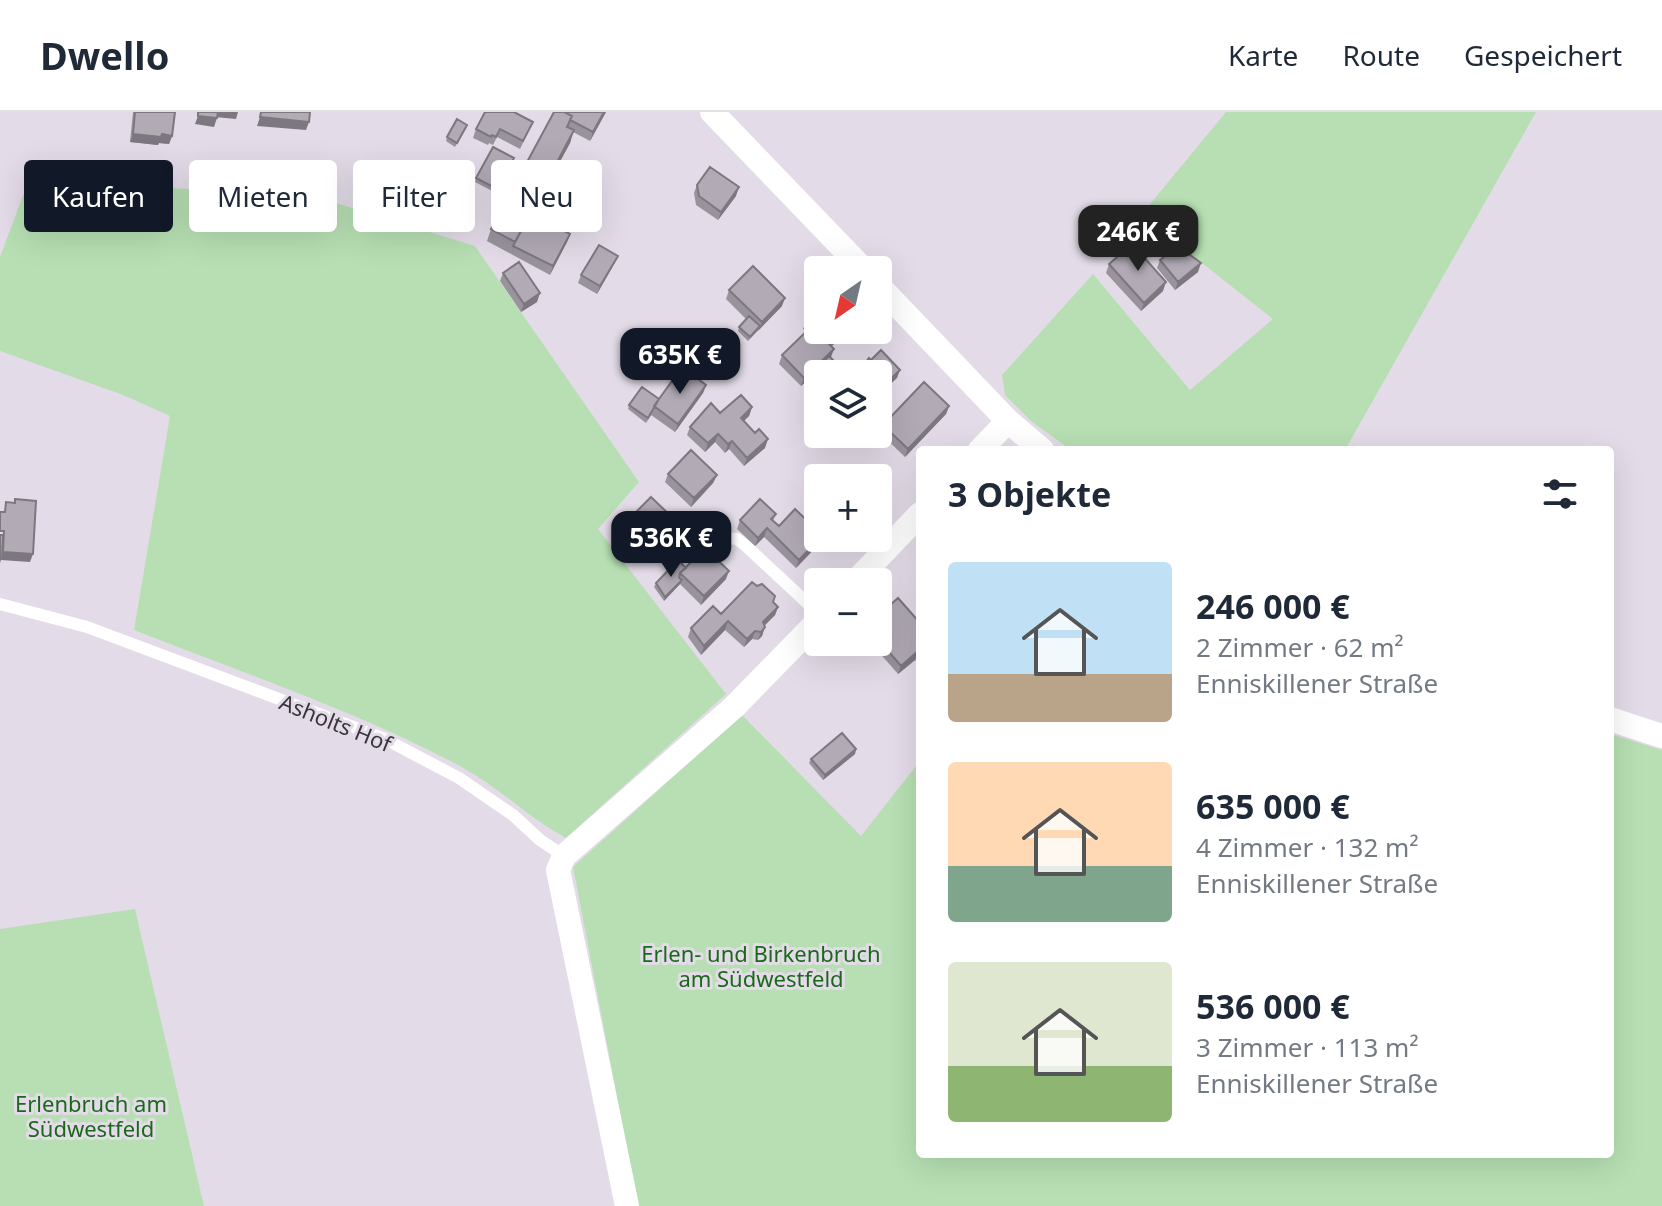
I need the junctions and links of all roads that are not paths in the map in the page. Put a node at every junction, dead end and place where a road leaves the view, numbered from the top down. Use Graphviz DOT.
graph roads {
  1 [pos="712,112"];
  2 [pos="851,256"];
  3 [pos="892,300"];
  4 [pos="1008,421"];
  5 [pos="984,446"];
  6 [pos="1037,446"];
  7 [pos="916,518"];
  8 [pos="697,521"];
  9 [pos="868,568"];
  10 [pos="804,600"];
  11 [pos="0,604"];
  12 [pos="804,635"];
  13 [pos="1614,720"];
  14 [pos="1662,736"];
  15 [pos="564,856"];
  16 [pos="627,1206"];
  1 -- 2 [label="street"];
  3 -- 4 [label="street"];
  4 -- 5 [label="street"];
  4 -- 6 [label="street"];
  7 -- 9 [label="street"];
  8 -- 10 [label="lane"];
  11 -- 15 [label="lane, Asholts Hof"];
  12 -- 15 [label="street"];
  13 -- 14 [label="street"];
  15 -- 16 [label="street"];
}
